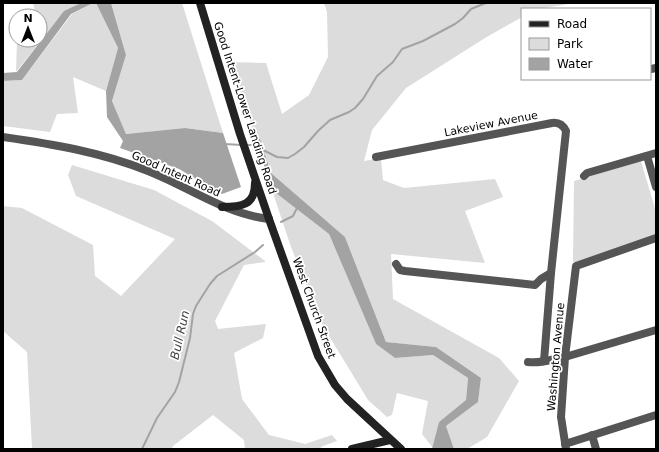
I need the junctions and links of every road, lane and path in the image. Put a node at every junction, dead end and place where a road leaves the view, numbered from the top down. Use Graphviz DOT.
graph roads {
  1 [pos="200,3"];
  2 [pos="3,137"];
  3 [pos="656,153"];
  4 [pos="647,156"];
  5 [pos="376,157"];
  6 [pos="562,172"];
  7 [pos="584,176"];
  8 [pos="255,178"];
  9 [pos="656,187"];
  10 [pos="222,207"];
  11 [pos="269,219"];
  12 [pos="656,238"];
  13 [pos="396,264"];
  14 [pos="552,273"];
  15 [pos="656,330"];
  16 [pos="565,357"];
  17 [pos="544,361"];
  18 [pos="528,362"];
  19 [pos="656,416"];
  20 [pos="592,435"];
  21 [pos="390,440"];
  22 [pos="565,447"];
  23 [pos="352,449"];
  24 [pos="401,449"];
  25 [pos="596,449"];
  1 -- 8 [label="main road, Good Intent-Lower Landing Road"];
  2 -- 10 [label="street, Good Intent Road"];
  3 -- 4 [label="street"];
  4 -- 7 [label="street"];
  4 -- 9 [label="street"];
  5 -- 6 [label="street, Lakeview Avenue"];
  6 -- 14 [label="street, Washington Avenue"];
  8 -- 10 [label="main road"];
  8 -- 11 [label="main road, Good Intent-Lower Landing Road"];
  10 -- 11 [label="street, Good Intent Road"];
  11 -- 21 [label="main road, West Church Street"];
  12 -- 16 [label="street, Washington Avenue"];
  13 -- 14 [label="street"];
  14 -- 17 [label="street, Washington Avenue"];
  15 -- 16 [label="street"];
  16 -- 17 [label="street"];
  16 -- 22 [label="street, Washington Avenue"];
  17 -- 18 [label="street"];
  19 -- 20 [label="street"];
  20 -- 22 [label="street"];
  20 -- 25 [label="street"];
  21 -- 23 [label="main road"];
  21 -- 24 [label="main road, West Church Street"];
}
